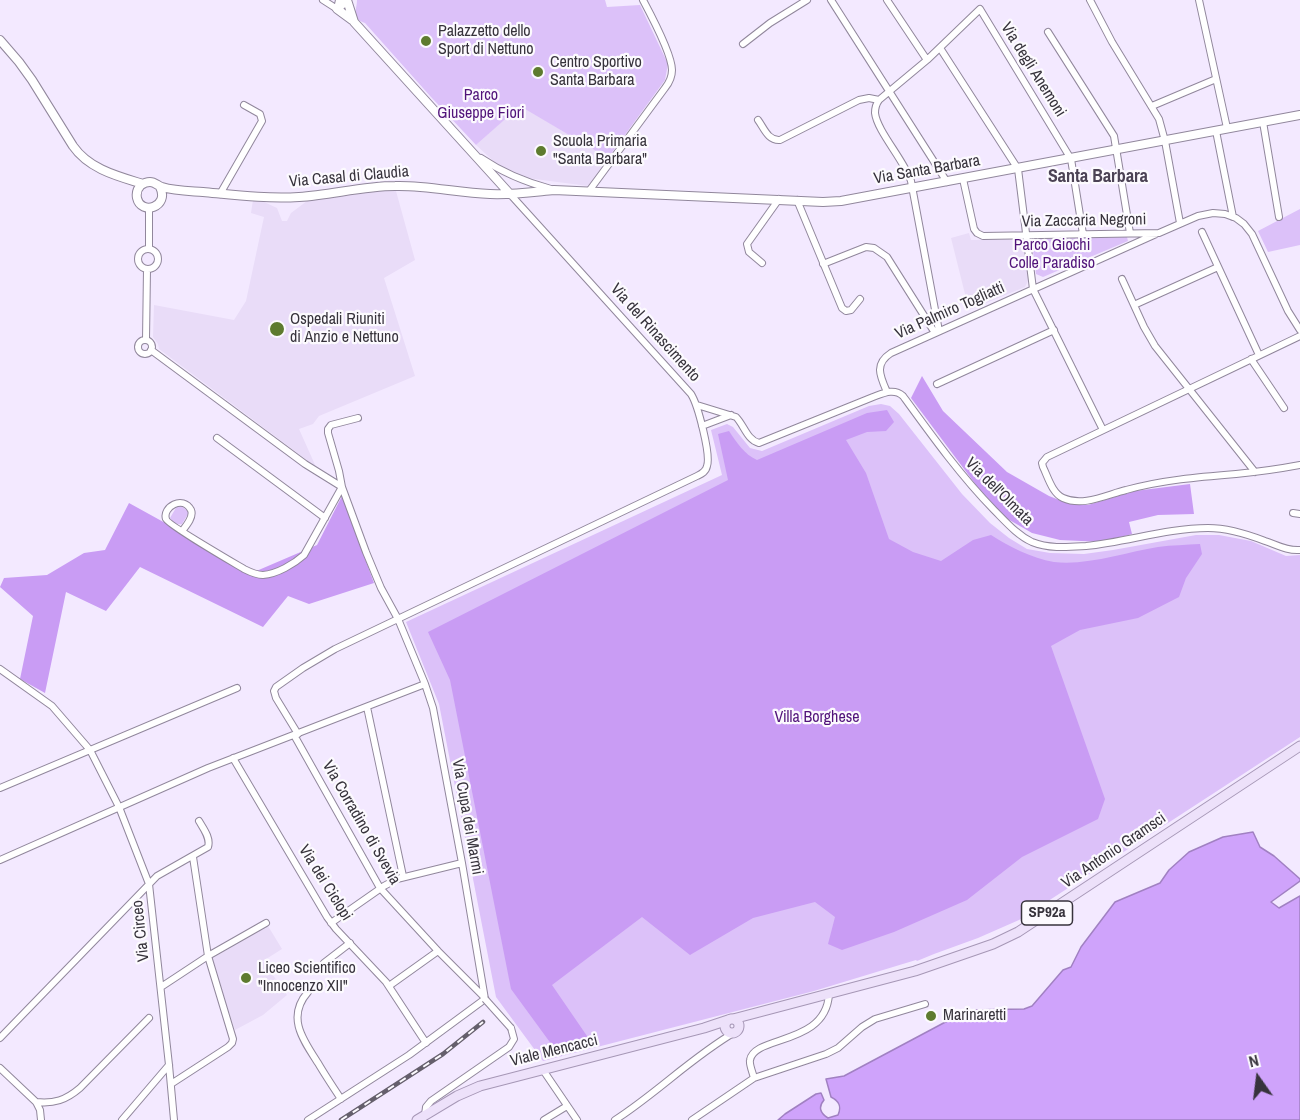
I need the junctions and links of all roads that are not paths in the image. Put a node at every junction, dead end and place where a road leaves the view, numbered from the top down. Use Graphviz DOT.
graph roads {
  1 [pos="324,0"];
  2 [pos="347,0"];
  3 [pos="653,0"];
  4 [pos="807,0"];
  5 [pos="831,0"];
  6 [pos="887,0"];
  7 [pos="1090,0"];
  8 [pos="1199,0"];
  9 [pos="644,2"];
  10 [pos="338,4"];
  11 [pos="354,22"];
  12 [pos="1048,32"];
  13 [pos="0,40"];
  14 [pos="743,44"];
  15 [pos="940,48"];
  16 [pos="927,60"];
  17 [pos="1216,79"];
  18 [pos="889,92"];
  19 [pos="879,100"];
  20 [pos="244,105"];
  21 [pos="1152,106"];
  22 [pos="1300,115"];
  23 [pos="758,120"];
  24 [pos="1263,122"];
  25 [pos="1227,128"];
  26 [pos="1216,130"];
  27 [pos="1165,141"];
  28 [pos="1117,150"];
  29 [pos="471,152"];
  30 [pos="1071,159"];
  31 [pos="1018,169"];
  32 [pos="117,176"];
  33 [pos="963,179"];
  34 [pos="946,182"];
  35 [pos="143,184"];
  36 [pos="160,187"];
  37 [pos="912,188"];
  38 [pos="554,190"];
  39 [pos="189,191"];
  40 [pos="589,191"];
  41 [pos="220,194"];
  42 [pos="510,194"];
  43 [pos="137,199"];
  44 [pos="779,199"];
  45 [pos="797,200"];
  46 [pos="160,201"];
  47 [pos="149,208"];
  48 [pos="1233,217"];
  49 [pos="1279,217"];
  50 [pos="1180,223"];
  51 [pos="1202,232"];
  52 [pos="1130,233"];
  53 [pos="1159,233"];
  54 [pos="1083,234"];
  55 [pos="1026,235"];
  56 [pos="149,249"];
  57 [pos="762,263"];
  58 [pos="823,264"];
  59 [pos="1218,267"];
  60 [pos="147,269"];
  61 [pos="1122,279"];
  62 [pos="1033,289"];
  63 [pos="860,299"];
  64 [pos="1134,305"];
  65 [pos="1053,330"];
  66 [pos="1300,330"];
  67 [pos="937,332"];
  68 [pos="1300,336"];
  69 [pos="146,340"];
  70 [pos="151,350"];
  71 [pos="1259,355"];
  72 [pos="1251,359"];
  73 [pos="937,384"];
  74 [pos="1190,388"];
  75 [pos="887,392"];
  76 [pos="697,405"];
  77 [pos="1284,408"];
  78 [pos="732,415"];
  79 [pos="358,418"];
  80 [pos="702,426"];
  81 [pos="1103,430"];
  82 [pos="217,438"];
  83 [pos="1300,465"];
  84 [pos="1255,472"];
  85 [pos="342,488"];
  86 [pos="325,518"];
  87 [pos="182,531"];
  88 [pos="1300,550"];
  89 [pos="398,619"];
  90 [pos="0,669"];
  91 [pos="425,684"];
  92 [pos="237,688"];
  93 [pos="367,707"];
  94 [pos="296,734"];
  95 [pos="1300,747"];
  96 [pos="90,750"];
  97 [pos="233,759"];
  98 [pos="0,788"];
  99 [pos="119,807"];
  100 [pos="199,821"];
  101 [pos="192,857"];
  102 [pos="0,860"];
  103 [pos="462,863"];
  104 [pos="404,876"];
  105 [pos="149,884"];
  106 [pos="380,888"];
  107 [pos="266,923"];
  108 [pos="332,923"];
  109 [pos="350,943"];
  110 [pos="438,951"];
  111 [pos="208,956"];
  112 [pos="324,963"];
  113 [pos="389,986"];
  114 [pos="161,987"];
  115 [pos="308,992"];
  116 [pos="829,994"];
  117 [pos="485,999"];
  118 [pos="926,1004"];
  119 [pos="763,1012"];
  120 [pos="149,1018"];
  121 [pos="732,1019"];
  122 [pos="704,1028"];
  123 [pos="732,1030"];
  124 [pos="0,1038"];
  125 [pos="426,1043"];
  126 [pos="169,1065"];
  127 [pos="0,1068"];
  128 [pos="543,1070"];
  129 [pos="754,1078"];
  130 [pos="171,1084"];
  131 [pos="341,1099"];
  132 [pos="36,1102"];
  133 [pos="567,1106"];
  134 [pos="421,1117"];
  135 [pos="41,1120"];
  136 [pos="122,1120"];
  137 [pos="174,1120"];
  138 [pos="308,1120"];
  139 [pos="544,1120"];
  140 [pos="578,1120"];
  141 [pos="615,1120"];
  142 [pos="692,1120"];
  1 -- 10 [label="street"];
  2 -- 10 [label="street, Via del Rinascimento"];
  2 -- 11 [label="street, Via del Rinascimento"];
  3 -- 9 [label="street"];
  4 -- 14 [label="street"];
  5 -- 18 [label="street"];
  6 -- 16 [label="street"];
  7 -- 21 [label="street"];
  8 -- 17 [label="street"];
  9 -- 40 [label="street"];
  10 -- 11 [label="street"];
  11 -- 29 [label="street, Via del Rinascimento"];
  12 -- 28 [label="street"];
  13 -- 32 [label="street, Via Casal di Claudia"];
  15 -- 16 [label="street, Via degli Anemoni"];
  15 -- 30 [label="street, Via degli Anemoni"];
  15 -- 31 [label="street"];
  16 -- 18 [label="street, Via degli Anemoni"];
  17 -- 21 [label="street"];
  17 -- 25 [label="street"];
  18 -- 19 [label="street, Via degli Anemoni"];
  18 -- 34 [label="street"];
  19 -- 23 [label="street"];
  19 -- 37 [label="street"];
  20 -- 41 [label="street"];
  21 -- 27 [label="street"];
  22 -- 24 [label="street, Via Santa Barbara"];
  24 -- 25 [label="street, Via Santa Barbara"];
  24 -- 49 [label="street"];
  25 -- 26 [label="street, Via Santa Barbara"];
  26 -- 27 [label="street, Via Santa Barbara"];
  26 -- 48 [label="street"];
  27 -- 28 [label="street, Via Santa Barbara"];
  27 -- 50 [label="street"];
  28 -- 30 [label="street, Via Santa Barbara"];
  28 -- 52 [label="street"];
  29 -- 38 [label="street, Via Santa Barbara"];
  29 -- 42 [label="street, Via del Rinascimento"];
  30 -- 31 [label="street, Via Santa Barbara"];
  30 -- 54 [label="street"];
  31 -- 33 [label="street, Via Santa Barbara"];
  31 -- 55 [label="street"];
  32 -- 35 [label="street, Via Casal di Claudia"];
  32 -- 43 [label="street, Via Casal di Claudia"];
  33 -- 34 [label="street, Via Santa Barbara"];
  33 -- 55 [label="street, Via Zaccaria Negroni"];
  34 -- 37 [label="street, Via Santa Barbara"];
  35 -- 36 [label="street, Via Casal di Claudia"];
  35 -- 43 [label="street"];
  36 -- 39 [label="street, Via Casal di Claudia"];
  36 -- 46 [label="street"];
  37 -- 45 [label="street, Via Santa Barbara"];
  37 -- 67 [label="street"];
  38 -- 40 [label="street, Via Santa Barbara"];
  38 -- 42 [label="street, Via Santa Barbara"];
  39 -- 41 [label="street, Via Casal di Claudia"];
  39 -- 46 [label="street, Via Casal di Claudia"];
  40 -- 44 [label="street, Via Santa Barbara"];
  41 -- 42 [label="street, Via Casal di Claudia"];
  42 -- 76 [label="street, Via del Rinascimento"];
  43 -- 47 [label="street, Via Casal di Claudia"];
  44 -- 45 [label="street, Via Santa Barbara"];
  44 -- 57 [label="street"];
  45 -- 58 [label="street"];
  46 -- 47 [label="street, Via Casal di Claudia"];
  47 -- 56 [label="street"];
  48 -- 50 [label="street, Via Zaccaria Negroni"];
  48 -- 66 [label="street"];
  50 -- 53 [label="street, Via Zaccaria Negroni"];
  51 -- 59 [label="street"];
  52 -- 53 [label="street, Via Zaccaria Negroni"];
  52 -- 54 [label="street, Via Zaccaria Negroni"];
  53 -- 62 [label="street, Via Palmiro Togliatti"];
  54 -- 55 [label="street, Via Zaccaria Negroni"];
  55 -- 62 [label="street"];
  56 -- 60 [label="street"];
  56 -- 60 [label="street"];
  58 -- 63 [label="street"];
  58 -- 67 [label="street"];
  59 -- 64 [label="street"];
  59 -- 71 [label="street"];
  60 -- 69 [label="street"];
  61 -- 64 [label="street"];
  62 -- 65 [label="street"];
  62 -- 67 [label="street, Via Palmiro Togliatti"];
  64 -- 74 [label="street"];
  65 -- 73 [label="street"];
  65 -- 81 [label="street"];
  67 -- 75 [label="street, Via Palmiro Togliatti"];
  68 -- 71 [label="street"];
  69 -- 70 [label="street"];
  69 -- 70 [label="street"];
  70 -- 85 [label="street"];
  71 -- 72 [label="street"];
  72 -- 74 [label="street"];
  72 -- 77 [label="street"];
  74 -- 81 [label="street"];
  74 -- 84 [label="street"];
  75 -- 78 [label="street"];
  75 -- 88 [label="street, Via dell'Olmata"];
  76 -- 78 [label="street"];
  76 -- 80 [label="street, Via del Rinascimento"];
  78 -- 80 [label="street"];
  79 -- 85 [label="street, Via Cupa dei Marmi"];
  80 -- 89 [label="street, Via del Rinascimento"];
  81 -- 84 [label="street"];
  82 -- 86 [label="street"];
  83 -- 84 [label="street"];
  85 -- 86 [label="street"];
  85 -- 89 [label="street, Via Cupa dei Marmi"];
  86 -- 87 [label="street"];
  87 -- 87 [label="street"];
  89 -- 91 [label="street, Via Cupa dei Marmi"];
  89 -- 94 [label="street, Via Corradino di Svevia"];
  90 -- 96 [label="street, Via Circeo"];
  91 -- 93 [label="street"];
  91 -- 103 [label="street, Via Cupa dei Marmi"];
  92 -- 96 [label="street"];
  93 -- 94 [label="street"];
  93 -- 104 [label="street"];
  94 -- 97 [label="street"];
  94 -- 106 [label="street, Via Corradino di Svevia"];
  95 -- 116 [label="main road, Via Antonio Gramsci / SP92a"];
  96 -- 98 [label="street"];
  96 -- 99 [label="street, Via Circeo"];
  97 -- 99 [label="street"];
  97 -- 108 [label="street, Via dei Ciclopi"];
  99 -- 102 [label="street"];
  99 -- 105 [label="street, Via Circeo"];
  100 -- 101 [label="street"];
  101 -- 105 [label="street"];
  101 -- 111 [label="street"];
  103 -- 104 [label="street"];
  103 -- 117 [label="street, Via Cupa dei Marmi"];
  104 -- 106 [label="street"];
  105 -- 114 [label="street, Via Circeo"];
  105 -- 124 [label="street"];
  106 -- 108 [label="street"];
  106 -- 110 [label="street, Via Corradino di Svevia"];
  107 -- 111 [label="street"];
  108 -- 109 [label="street, Via dei Ciclopi"];
  109 -- 112 [label="street"];
  109 -- 113 [label="street, Via dei Ciclopi"];
  110 -- 113 [label="street"];
  110 -- 117 [label="street, Via Corradino di Svevia"];
  111 -- 114 [label="street"];
  111 -- 130 [label="street"];
  113 -- 125 [label="street, Via dei Ciclopi"];
  114 -- 126 [label="street, Via Circeo"];
  115 -- 131 [label="street"];
  116 -- 119 [label="main road, Via Antonio Gramsci / SP92a"];
  116 -- 129 [label="street"];
  117 -- 125 [label="street"];
  117 -- 134 [label="street, bridge"];
  118 -- 129 [label="street"];
  119 -- 121 [label="main road, Via Antonio Gramsci / SP92a"];
  119 -- 123 [label="main road, Via Antonio Gramsci / SP92a"];
  120 -- 132 [label="street"];
  121 -- 122 [label="main road, Viale Mencacci"];
  121 -- 123 [label="main road"];
  122 -- 123 [label="main road, Viale Mencacci"];
  122 -- 128 [label="main road, Viale Mencacci"];
  123 -- 141 [label="street, Via Antonio Gramsci"];
  125 -- 131 [label="street"];
  126 -- 130 [label="street, Via Circeo"];
  126 -- 136 [label="street"];
  127 -- 132 [label="street"];
  128 -- 133 [label="street"];
  128 -- 134 [label="main road, Viale Mencacci"];
  129 -- 142 [label="street"];
  130 -- 137 [label="street, Via Circeo"];
  131 -- 138 [label="street"];
  132 -- 135 [label="street"];
  133 -- 139 [label="street"];
  133 -- 140 [label="street"];
}
